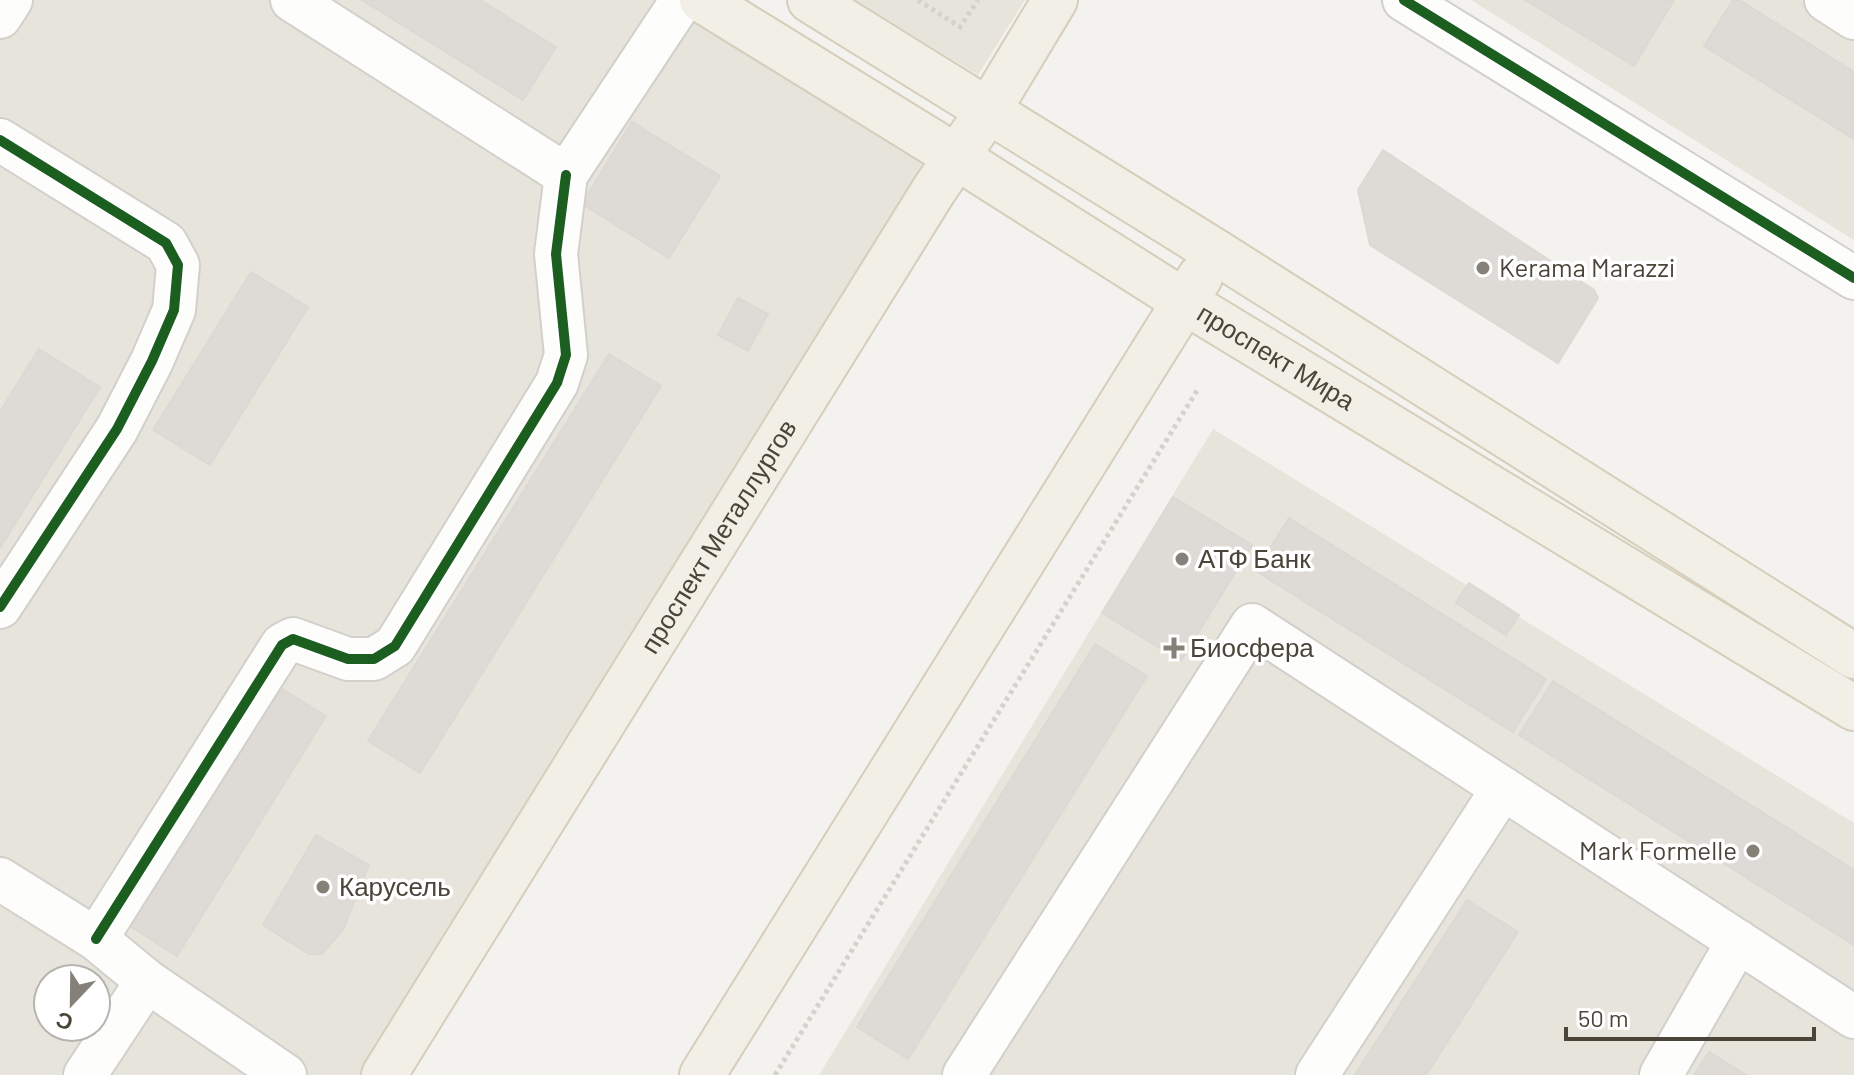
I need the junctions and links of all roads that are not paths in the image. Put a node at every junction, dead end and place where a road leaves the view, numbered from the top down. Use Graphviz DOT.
graph roads {
  1 [pos="11,0"];
  2 [pos="292,0"];
  3 [pos="682,0"];
  4 [pos="702,0"];
  5 [pos="810,0"];
  6 [pos="1055,0"];
  7 [pos="1404,0"];
  8 [pos="1826,0"];
  9 [pos="0,17"];
  10 [pos="1854,18"];
  11 [pos="988,111"];
  12 [pos="0,140"];
  13 [pos="955,156"];
  14 [pos="566,175"];
  15 [pos="1216,252"];
  16 [pos="1854,278"];
  17 [pos="1185,302"];
  18 [pos="0,607"];
  19 [pos="1845,650"];
  20 [pos="1812,682"];
  21 [pos="1854,708"];
  22 [pos="1503,788"];
  23 [pos="0,879"];
  24 [pos="96,939"];
  25 [pos="1738,941"];
  26 [pos="147,981"];
  27 [pos="1854,1017"];
  28 [pos="85,1075"];
  29 [pos="285,1075"];
  30 [pos="384,1075"];
  31 [pos="702,1075"];
  32 [pos="964,1075"];
  33 [pos="1317,1075"];
  34 [pos="1661,1075"];
  1 -- 9 [label="street"];
  2 -- 14 [label="street"];
  3 -- 14 [label="street"];
  4 -- 13 [label="main road, проспект Мира"];
  5 -- 11 [label="main road"];
  6 -- 11 [label="main road, проспект Металлургов"];
  7 -- 16 [label="street"];
  8 -- 10 [label="street"];
  11 -- 13 [label="main road, проспект Металлургов"];
  11 -- 15 [label="main road"];
  12 -- 18 [label="street"];
  13 -- 17 [label="main road, проспект Мира"];
  13 -- 30 [label="main road, проспект Металлургов"];
  14 -- 24 [label="street"];
  15 -- 17 [label="main road"];
  15 -- 19 [label="main road"];
  17 -- 20 [label="main road, проспект Мира"];
  17 -- 31 [label="main road"];
  19 -- 20 [label="main road"];
  20 -- 21 [label="main road, проспект Мира"];
  22 -- 25 [label="street"];
  22 -- 32 [label="street"];
  22 -- 33 [label="street"];
  23 -- 24 [label="street"];
  24 -- 26 [label="street"];
  25 -- 27 [label="street"];
  25 -- 34 [label="street"];
  26 -- 28 [label="street"];
  26 -- 29 [label="street"];
}
